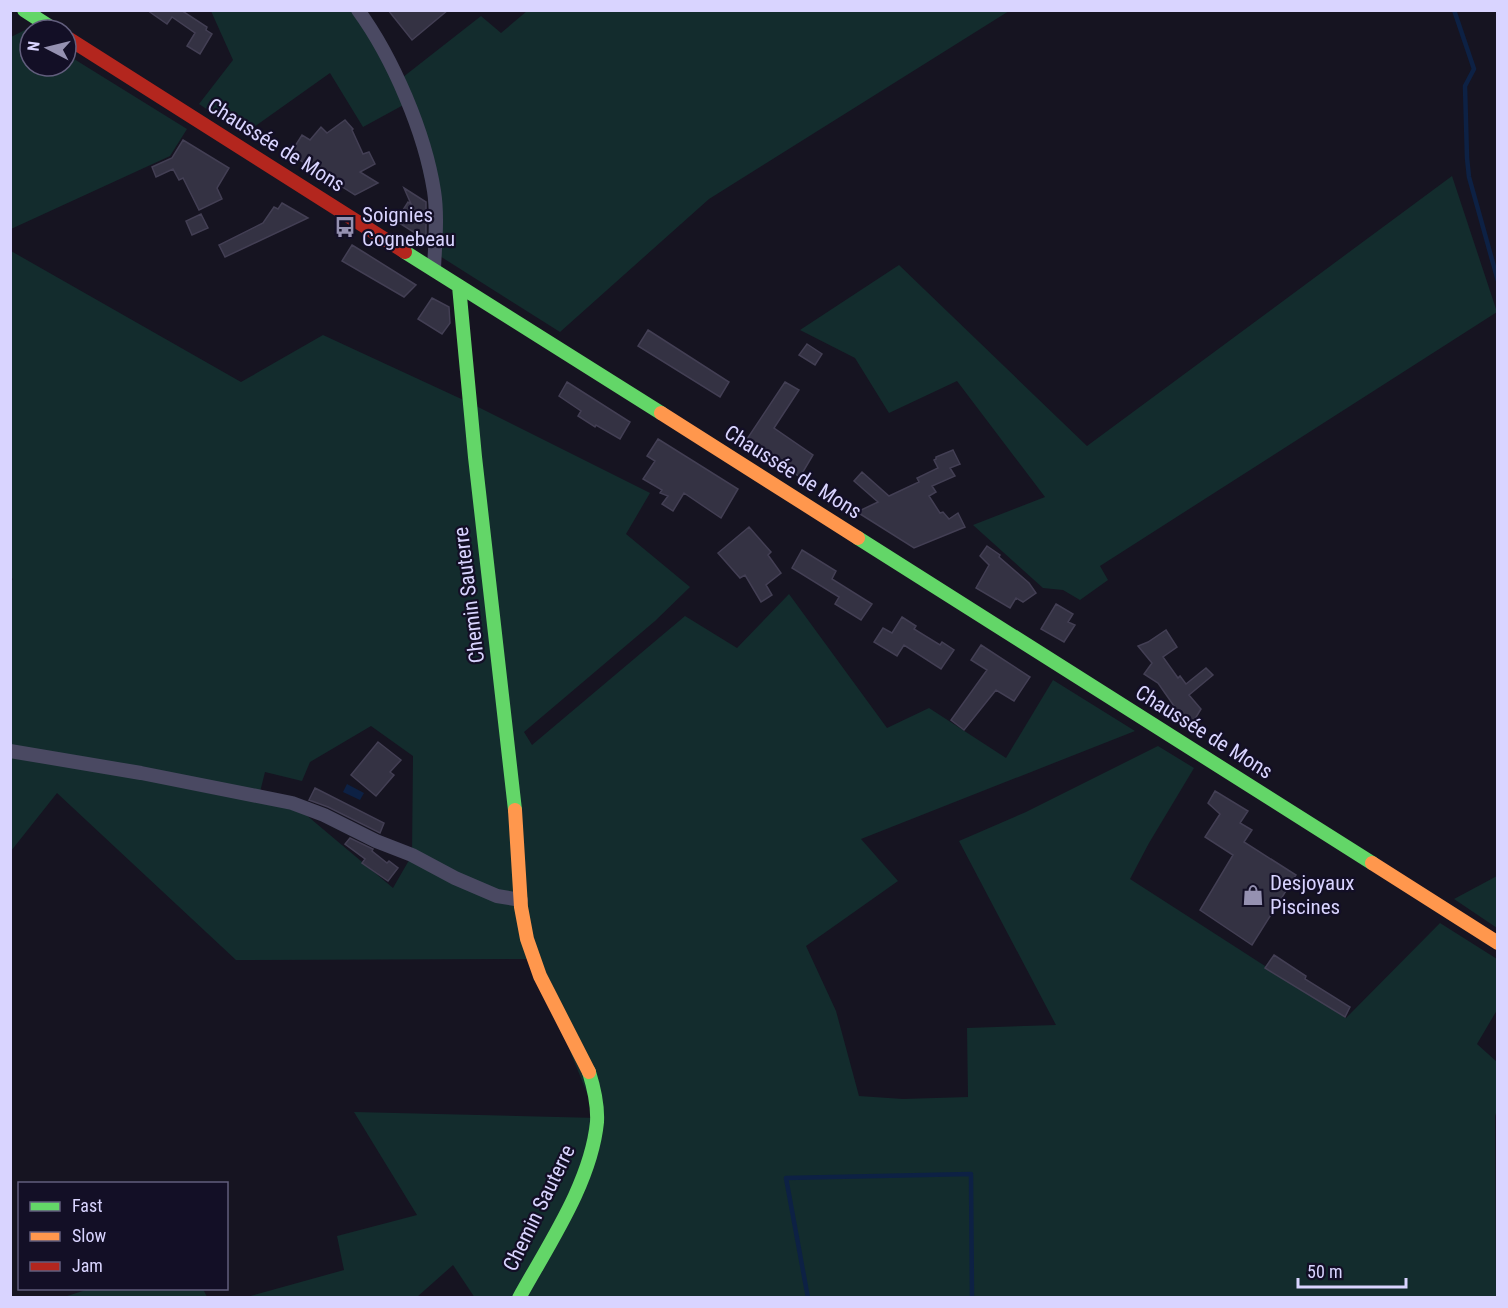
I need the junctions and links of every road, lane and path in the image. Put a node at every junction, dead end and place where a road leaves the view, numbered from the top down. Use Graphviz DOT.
graph roads {
  1 [pos="358,10"];
  2 [pos="78,45"];
  3 [pos="434,269"];
  4 [pos="459,286"];
  5 [pos="10,751"];
  6 [pos="521,900"];
  7 [pos="1497,943"];
  8 [pos="519,1298"];
  1 -- 3 [label="street"];
  2 -- 3 [label="main road, Chaussée de Mons"];
  3 -- 4 [label="main road, Chaussée de Mons"];
  4 -- 6 [label="main road, Chemin Sauterre"];
  4 -- 7 [label="main road, Chaussée de Mons"];
  5 -- 6 [label="street"];
  6 -- 8 [label="main road, Chemin Sauterre"];
}
